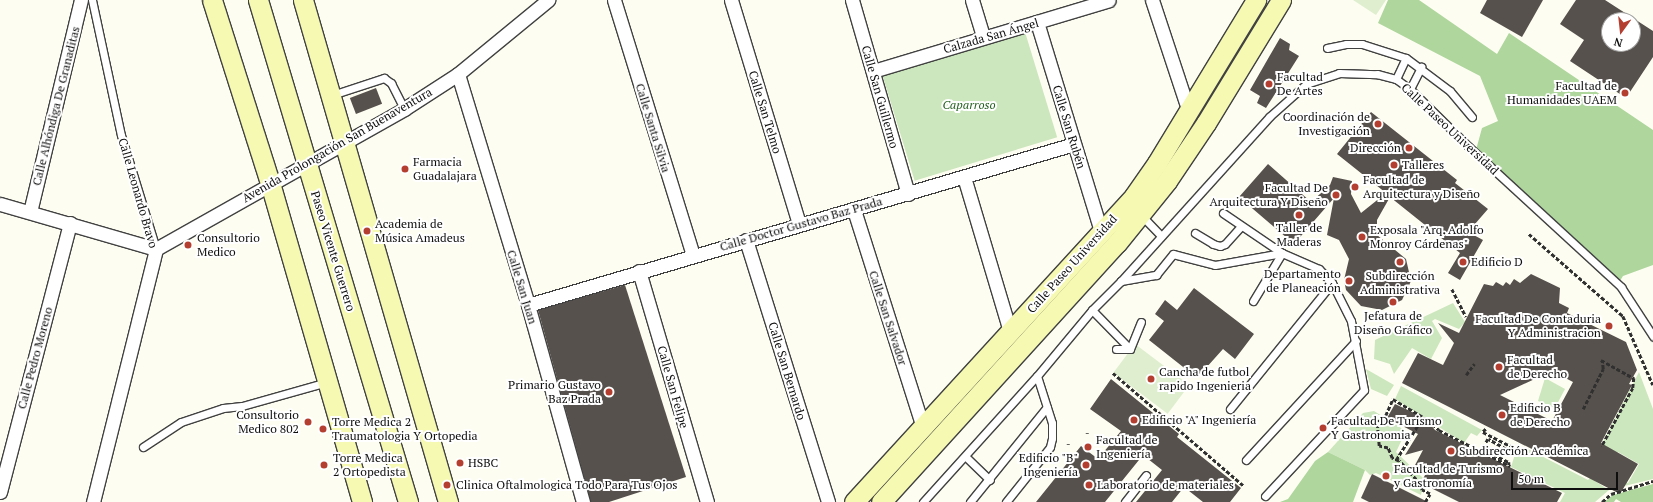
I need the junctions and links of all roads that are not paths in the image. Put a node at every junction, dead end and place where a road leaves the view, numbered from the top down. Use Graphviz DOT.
graph roads {
  1 [pos="81,0"];
  2 [pos="92,0"];
  3 [pos="212,0"];
  4 [pos="258,0"];
  5 [pos="303,0"];
  6 [pos="548,0"];
  7 [pos="614,0"];
  8 [pos="731,0"];
  9 [pos="852,0"];
  10 [pos="972,0"];
  11 [pos="1109,0"];
  12 [pos="1152,0"];
  13 [pos="1256,0"];
  14 [pos="1281,0"];
  15 [pos="1091,2"];
  16 [pos="1037,22"];
  17 [pos="983,37"];
  18 [pos="1327,48"];
  19 [pos="1406,58"];
  20 [pos="1421,67"];
  21 [pos="873,71"];
  22 [pos="458,74"];
  23 [pos="1396,79"];
  24 [pos="1410,89"];
  25 [pos="332,96"];
  26 [pos="1186,103"];
  27 [pos="404,109"];
  28 [pos="1472,117"];
  29 [pos="344,142"];
  30 [pos="1074,144"];
  31 [pos="306,164"];
  32 [pos="964,177"];
  33 [pos="270,183"];
  34 [pos="908,194"];
  35 [pos="0,204"];
  36 [pos="854,210"];
  37 [pos="30,212"];
  38 [pos="1223,213"];
  39 [pos="1140,214"];
  40 [pos="70,223"];
  41 [pos="799,224"];
  42 [pos="1242,226"];
  43 [pos="1101,232"];
  44 [pos="1195,233"];
  45 [pos="1161,236"];
  46 [pos="746,240"];
  47 [pos="156,249"];
  48 [pos="1282,253"];
  49 [pos="692,256"];
  50 [pos="639,272"];
  51 [pos="1121,282"];
  52 [pos="1332,283"];
  53 [pos="1253,301"];
  54 [pos="528,305"];
  55 [pos="1092,310"];
  56 [pos="1141,322"];
  57 [pos="1010,331"];
  58 [pos="1653,336"];
  59 [pos="1356,341"];
  60 [pos="1116,349"];
  61 [pos="1130,349"];
  62 [pos="1038,376"];
  63 [pos="328,382"];
  64 [pos="1048,407"];
  65 [pos="1230,409"];
  66 [pos="923,427"];
  67 [pos="143,447"];
  68 [pos="966,456"];
  69 [pos="1246,460"];
  70 [pos="1146,475"];
  71 [pos="990,480"];
  72 [pos="0,492"];
  73 [pos="1265,496"];
  74 [pos="703,501"];
  75 [pos="93,502"];
  76 [pos="362,502"];
  77 [pos="408,502"];
  78 [pos="448,502"];
  79 [pos="583,502"];
  80 [pos="828,502"];
  81 [pos="854,502"];
  82 [pos="880,502"];
  83 [pos="923,502"];
  84 [pos="970,502"];
  85 [pos="1006,502"];
  86 [pos="1125,502"];
  1 -- 37 [label="street, Calle Alhóndiga De Granaditas"];
  2 -- 47 [label="lane, Calle Leonardo Bravo"];
  3 -- 33 [label="main road"];
  4 -- 31 [label="main road, Paseo Vicente Guerrero"];
  5 -- 25 [label="main road"];
  6 -- 22 [label="street, Avenida Prolongación San Buenaventura"];
  7 -- 49 [label="street, Calle Santa Silvia"];
  8 -- 41 [label="street, Calle San Telmo"];
  9 -- 21 [label="street, Calle San Guillermo"];
  10 -- 17 [label="street"];
  11 -- 15 [label="street, Calzada San Ángel"];
  12 -- 26 [label="street"];
  13 -- 43 [label="main road, Calle Paseo Universidad"];
  14 -- 39 [label="main road, Calle Paseo Universidad"];
  15 -- 16 [label="street, Calzada San Ángel"];
  16 -- 17 [label="street, Calzada San Ángel"];
  16 -- 30 [label="street, Calle San Rubén"];
  17 -- 21 [label="street, Calzada San Ángel"];
  18 -- 19 [label="lane"];
  19 -- 20 [label="lane"];
  19 -- 23 [label="lane"];
  20 -- 24 [label="lane"];
  20 -- 28 [label="lane"];
  21 -- 34 [label="street, Calle San Guillermo"];
  22 -- 27 [label="street, Avenida Prolongación San Buenaventura"];
  22 -- 54 [label="street, Calle San Juan"];
  23 -- 24 [label="lane, Calle Paseo Universidad"];
  23 -- 45 [label="lane, Calle Paseo Universidad"];
  24 -- 58 [label="lane, Calle Paseo Universidad"];
  25 -- 27 [label="lane"];
  25 -- 29 [label="main road"];
  27 -- 29 [label="street, Avenida Prolongación San Buenaventura"];
  29 -- 31 [label="street, Avenida Prolongación San Buenaventura"];
  29 -- 78 [label="main road"];
  30 -- 32 [label="street, Calle Doctor Gustavo Baz Prada"];
  30 -- 43 [label="street, Calle San Rubén"];
  31 -- 33 [label="street, Avenida Prolongación San Buenaventura"];
  31 -- 77 [label="main road, Paseo Vicente Guerrero"];
  32 -- 34 [label="street, Calle Doctor Gustavo Baz Prada"];
  32 -- 57 [label="street"];
  33 -- 47 [label="street, Avenida Prolongación San Buenaventura"];
  33 -- 63 [label="main road"];
  34 -- 36 [label="street, Calle Doctor Gustavo Baz Prada"];
  35 -- 37 [label="street"];
  36 -- 41 [label="street, Calle Doctor Gustavo Baz Prada"];
  36 -- 66 [label="street, Calle San Salvador"];
  37 -- 40 [label="street"];
  38 -- 42 [label="lane"];
  39 -- 45 [label="lane"];
  39 -- 82 [label="main road, Calle Paseo Universidad"];
  40 -- 47 [label="street"];
  40 -- 72 [label="street, Calle Pedro Moreno"];
  41 -- 46 [label="street, Calle Doctor Gustavo Baz Prada"];
  42 -- 44 [label="lane"];
  42 -- 48 [label="lane"];
  43 -- 57 [label="main road, Calle Paseo Universidad"];
  45 -- 51 [label="lane, Calle Paseo Universidad"];
  46 -- 49 [label="street, Calle Doctor Gustavo Baz Prada"];
  46 -- 80 [label="street, Calle San Bernardo"];
  47 -- 75 [label="street, Calle Leonardo Bravo"];
  48 -- 51 [label="lane"];
  48 -- 52 [label="lane"];
  48 -- 53 [label="lane"];
  49 -- 50 [label="street, Calle Doctor Gustavo Baz Prada"];
  50 -- 54 [label="street, Calle Doctor Gustavo Baz Prada"];
  50 -- 74 [label="street, Calle San Felipe"];
  51 -- 55 [label="lane, Calle Paseo Universidad"];
  52 -- 59 [label="lane"];
  52 -- 65 [label="lane"];
  54 -- 79 [label="street, Calle San Juan"];
  55 -- 61 [label="lane"];
  55 -- 62 [label="lane, Calle Paseo Universidad"];
  56 -- 61 [label="lane"];
  57 -- 66 [label="main road, Calle Paseo Universidad"];
  59 -- 69 [label="lane"];
  59 -- 73 [label="lane"];
  60 -- 61 [label="lane"];
  62 -- 64 [label="lane"];
  62 -- 68 [label="lane, Calle Paseo Universidad"];
  63 -- 67 [label="lane"];
  63 -- 76 [label="main road"];
  64 -- 71 [label="lane"];
  64 -- 85 [label="lane"];
  66 -- 81 [label="main road, Calle Paseo Universidad"];
  68 -- 71 [label="lane"];
  68 -- 83 [label="lane, Calle Paseo Universidad"];
  70 -- 86 [label="lane"];
  71 -- 84 [label="lane"];
}
